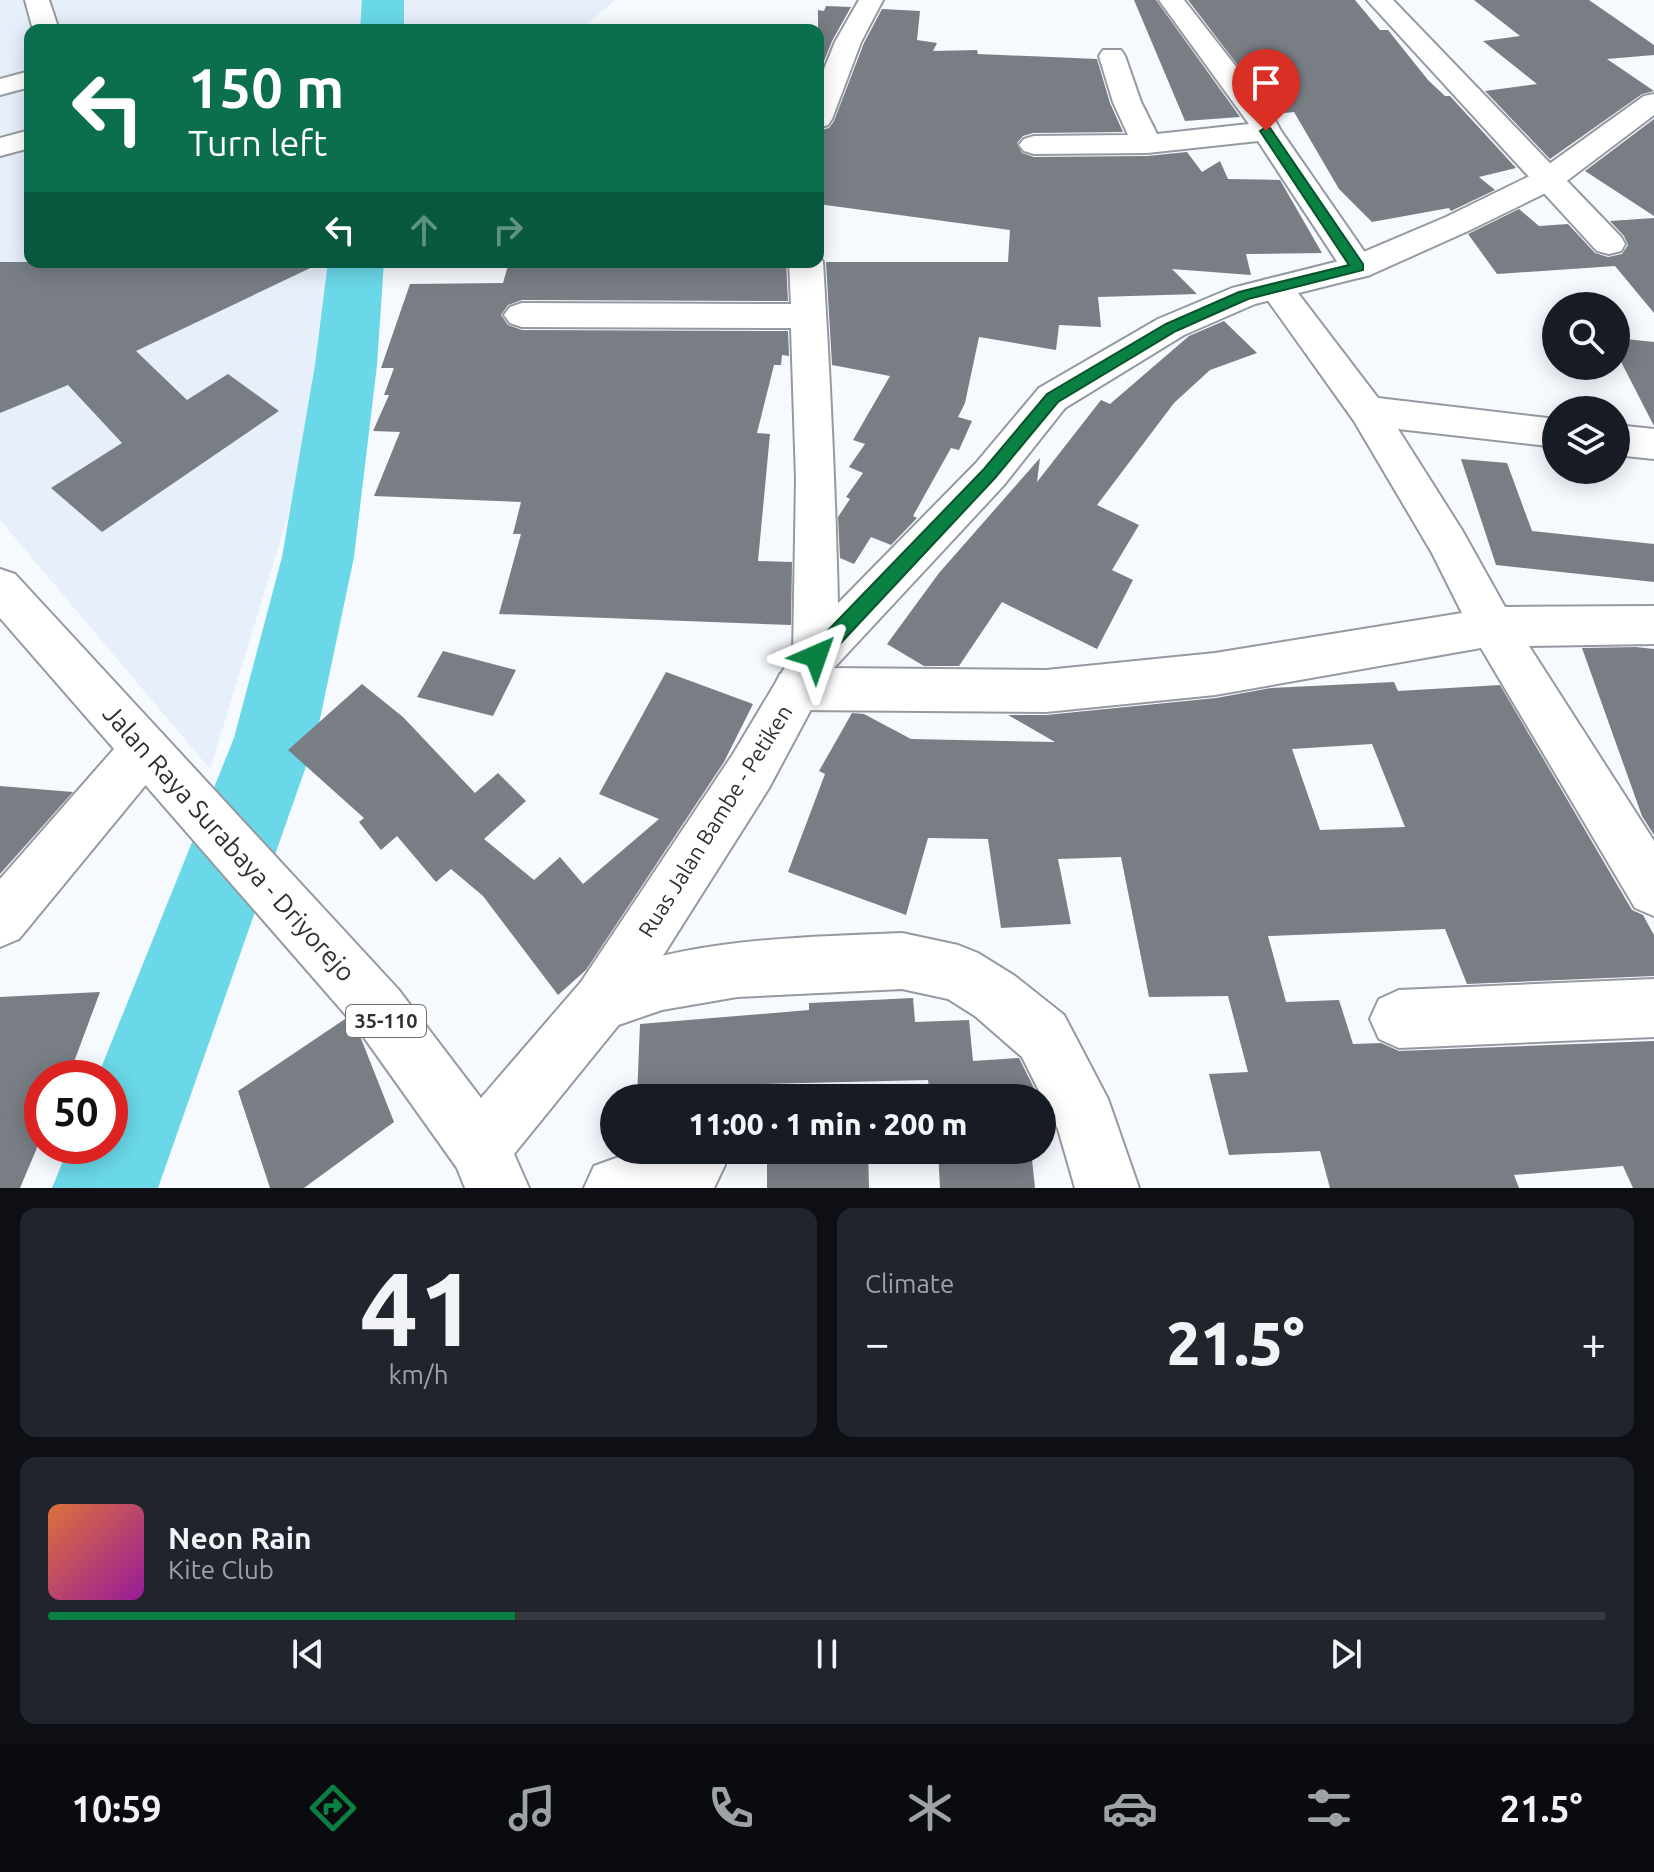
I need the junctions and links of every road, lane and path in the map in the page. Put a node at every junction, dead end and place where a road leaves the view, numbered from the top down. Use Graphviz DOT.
graph roads {
  1 [pos="37,0"];
  2 [pos="871,0"];
  3 [pos="1171,0"];
  4 [pos="1379,0"];
  5 [pos="44,24"];
  6 [pos="1112,56"];
  7 [pos="24,81"];
  8 [pos="0,87"];
  9 [pos="1654,102"];
  10 [pos="824,104"];
  11 [pos="1266,131"];
  12 [pos="24,141"];
  13 [pos="1147,144"];
  14 [pos="1034,145"];
  15 [pos="0,147"];
  16 [pos="1549,179"];
  17 [pos="1609,244"];
  18 [pos="1358,267"];
  19 [pos="806,268"];
  20 [pos="1276,288"];
  21 [pos="522,315"];
  22 [pos="810,316"];
  23 [pos="1367,411"];
  24 [pos="1542,431"];
  25 [pos="1630,441"];
  26 [pos="1654,444"];
  27 [pos="0,587"];
  28 [pos="1654,625"];
  29 [pos="1492,627"];
  30 [pos="807,672"];
  31 [pos="145,749"];
  32 [pos="1654,889"];
  33 [pos="0,920"];
  34 [pos="601,1002"];
  35 [pos="1654,1008"];
  36 [pos="1399,1019"];
  37 [pos="694,1165"];
  38 [pos="488,1168"];
  39 [pos="616,1188"];
  40 [pos="1107,1188"];
  1 -- 5 [label="street"];
  2 -- 10 [label="street"];
  3 -- 11 [label="street"];
  4 -- 16 [label="street"];
  6 -- 13 [label="street"];
  7 -- 8 [label="street"];
  9 -- 16 [label="street, Ruas Jalan Bambe - Petiken"];
  11 -- 13 [label="street"];
  11 -- 18 [label="street"];
  12 -- 15 [label="street"];
  13 -- 14 [label="street"];
  16 -- 17 [label="street"];
  16 -- 18 [label="street, Ruas Jalan Bambe - Petiken"];
  18 -- 20 [label="street, Ruas Jalan Bambe - Petiken"];
  19 -- 22 [label="street"];
  20 -- 23 [label="street"];
  20 -- 30 [label="street, Ruas Jalan Bambe - Petiken"];
  21 -- 22 [label="street"];
  22 -- 30 [label="street"];
  23 -- 24 [label="street"];
  23 -- 29 [label="street"];
  25 -- 26 [label="street"];
  27 -- 31 [label="street, Jalan Raya Surabaya - Driyorejo / 35-110"];
  28 -- 29 [label="street"];
  29 -- 30 [label="street"];
  29 -- 32 [label="street"];
  30 -- 34 [label="street, Ruas Jalan Bambe - Petiken"];
  31 -- 33 [label="street"];
  31 -- 38 [label="street, Jalan Raya Surabaya - Driyorejo / 35-110"];
  34 -- 38 [label="street, Ruas Jalan Bambe - Petiken"];
  34 -- 40 [label="street"];
  35 -- 36 [label="street"];
  37 -- 39 [label="street"];
}
